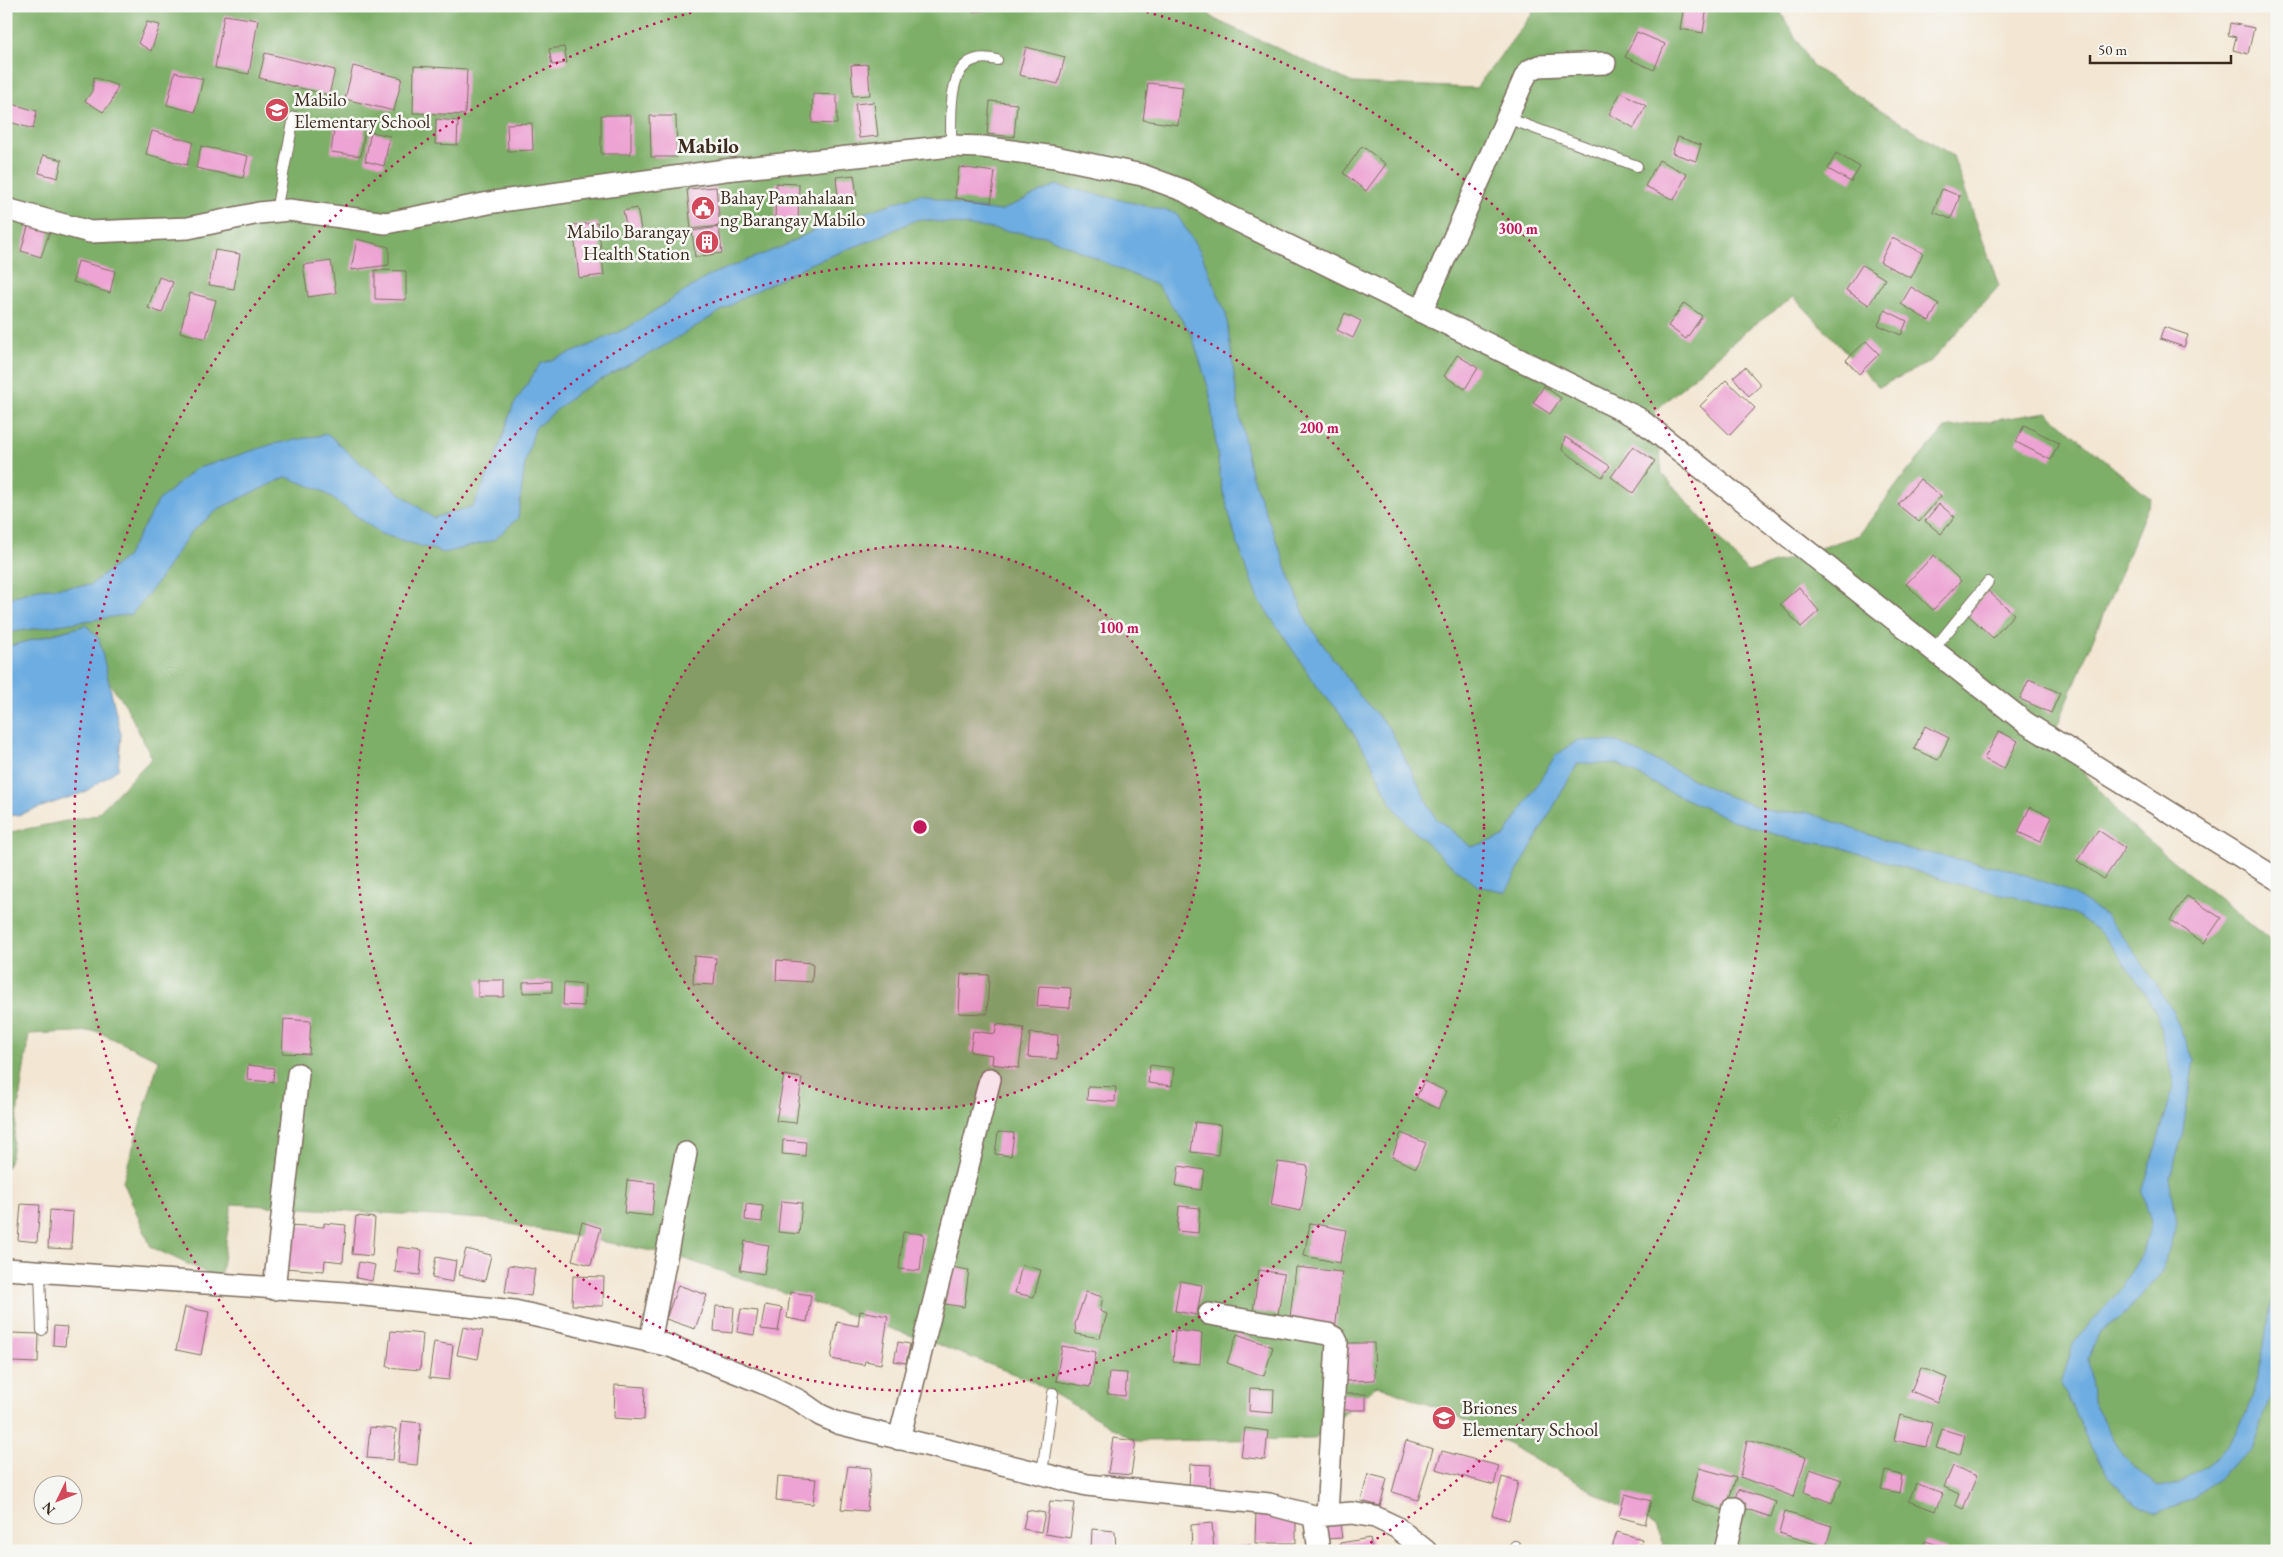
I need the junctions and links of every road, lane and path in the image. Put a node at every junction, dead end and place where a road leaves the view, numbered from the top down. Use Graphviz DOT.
graph roads {
  1 [pos="997,60"];
  2 [pos="1605,63"];
  3 [pos="294,117"];
  4 [pos="1507,118"];
  5 [pos="951,146"];
  6 [pos="1637,166"];
  7 [pos="6,209"];
  8 [pos="276,211"];
  9 [pos="1421,312"];
  10 [pos="1988,582"];
  11 [pos="1933,650"];
  12 [pos="2277,879"];
  13 [pos="298,1074"];
  14 [pos="990,1079"];
  15 [pos="686,1153"];
  16 [pos="6,1269"];
  17 [pos="40,1272"];
  18 [pos="274,1289"];
  19 [pos="1209,1314"];
  20 [pos="42,1330"];
  21 [pos="650,1342"];
  22 [pos="1053,1393"];
  23 [pos="899,1439"];
  24 [pos="1042,1473"];
  25 [pos="1735,1508"];
  26 [pos="1320,1515"];
  27 [pos="1319,1551"];
  28 [pos="1426,1551"];
  29 [pos="1725,1551"];
  1 -- 5 [label="lane"];
  2 -- 4 [label="street"];
  3 -- 8 [label="lane"];
  4 -- 6 [label="lane"];
  4 -- 9 [label="street"];
  5 -- 8 [label="street"];
  5 -- 9 [label="street"];
  7 -- 8 [label="street"];
  9 -- 11 [label="street"];
  10 -- 11 [label="lane"];
  11 -- 12 [label="street"];
  13 -- 18 [label="street"];
  14 -- 23 [label="street"];
  15 -- 21 [label="street"];
  16 -- 17 [label="street"];
  17 -- 18 [label="street"];
  17 -- 20 [label="lane"];
  18 -- 21 [label="street"];
  19 -- 26 [label="street"];
  21 -- 23 [label="street"];
  22 -- 24 [label="lane"];
  23 -- 24 [label="street"];
  24 -- 26 [label="street"];
  25 -- 29 [label="street"];
  26 -- 27 [label="street"];
  26 -- 28 [label="street"];
}
